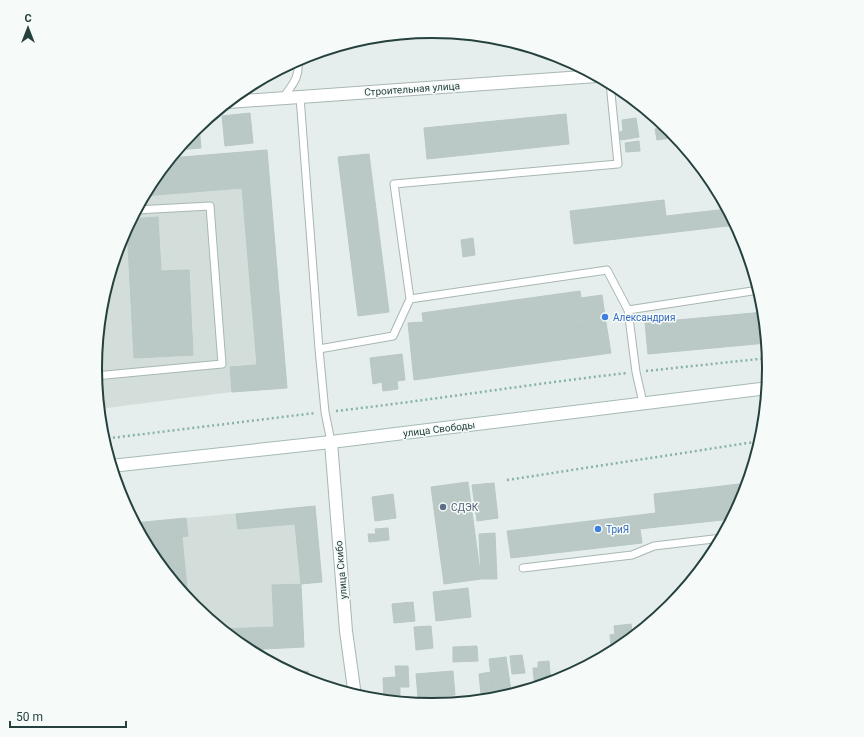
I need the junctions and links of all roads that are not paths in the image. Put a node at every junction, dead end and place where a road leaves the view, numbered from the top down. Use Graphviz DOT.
graph roads {
  1 [pos="299,66"];
  2 [pos="587,77"];
  3 [pos="611,91"];
  4 [pos="300,97"];
  5 [pos="283,98"];
  6 [pos="238,101"];
  7 [pos="143,210"];
  8 [pos="753,291"];
  9 [pos="410,299"];
  10 [pos="628,310"];
  11 [pos="319,349"];
  12 [pos="102,375"];
  13 [pos="762,389"];
  14 [pos="643,403"];
  15 [pos="331,442"];
  16 [pos="116,465"];
  17 [pos="715,539"];
  18 [pos="523,568"];
  19 [pos="354,690"];
  1 -- 5 [label="lane"];
  2 -- 4 [label="main road, Строительная улица"];
  3 -- 9 [label="lane"];
  4 -- 5 [label="main road, Строительная улица"];
  4 -- 11 [label="lane"];
  5 -- 6 [label="main road, Строительная улица"];
  7 -- 12 [label="lane"];
  8 -- 10 [label="lane"];
  9 -- 10 [label="lane"];
  9 -- 11 [label="lane"];
  10 -- 14 [label="lane"];
  11 -- 15 [label="lane"];
  13 -- 14 [label="main road, улица Свободы"];
  14 -- 15 [label="main road, улица Свободы"];
  15 -- 16 [label="main road, улица Свободы"];
  15 -- 19 [label="main road, улица Скибо"];
  17 -- 18 [label="lane"];
}
